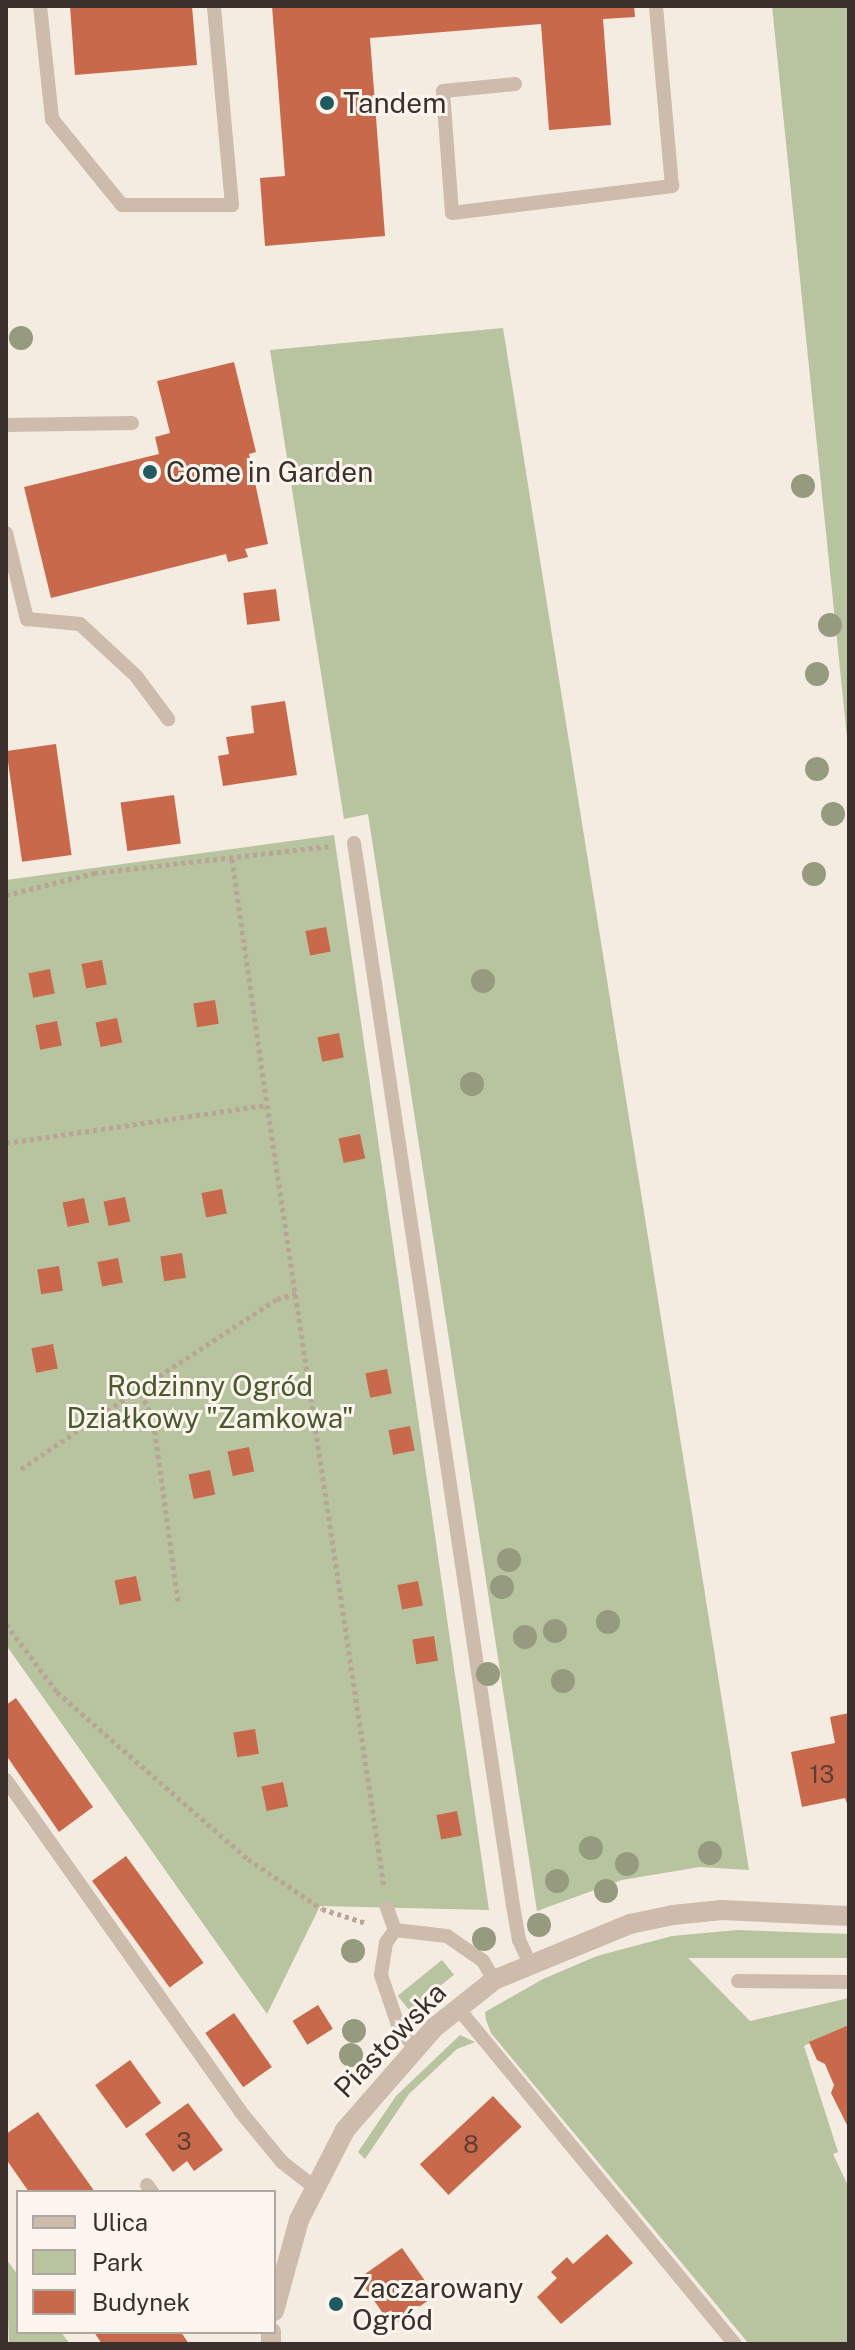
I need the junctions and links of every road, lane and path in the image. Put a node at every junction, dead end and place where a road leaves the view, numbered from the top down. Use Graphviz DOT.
graph roads {
  1 [pos="40,6"];
  2 [pos="214,6"];
  3 [pos="656,6"];
  4 [pos="515,84"];
  5 [pos="132,423"];
  6 [pos="6,425"];
  7 [pos="6,533"];
  8 [pos="168,719"];
  9 [pos="354,843"];
  10 [pos="232,859"];
  11 [pos="6,895"];
  12 [pos="267,1105"];
  13 [pos="6,1143"];
  14 [pos="298,1293"];
  15 [pos="139,1389"];
  16 [pos="21,1469"];
  17 [pos="178,1601"];
  18 [pos="6,1624"];
  19 [pos="6,1780"];
  20 [pos="387,1908"];
  21 [pos="849,1916"];
  22 [pos="393,1933"];
  23 [pos="529,1961"];
  24 [pos="494,1980"];
  25 [pos="738,1981"];
  26 [pos="849,1982"];
  27 [pos="457,2007"];
  28 [pos="415,2048"];
  29 [pos="314,2187"];
  30 [pos="276,2303"];
  31 [pos="735,2344"];
  1 -- 2 [label="lane"];
  3 -- 4 [label="lane"];
  5 -- 6 [label="lane"];
  7 -- 8 [label="lane"];
  9 -- 10 [label="path"];
  9 -- 23 [label="lane"];
  10 -- 11 [label="path"];
  10 -- 12 [label="path"];
  12 -- 13 [label="path"];
  12 -- 14 [label="path"];
  14 -- 15 [label="path"];
  14 -- 20 [label="path"];
  15 -- 16 [label="path"];
  15 -- 17 [label="path"];
  18 -- 22 [label="path"];
  19 -- 29 [label="lane"];
  20 -- 22 [label="lane"];
  21 -- 23 [label="street, Piastowska"];
  22 -- 24 [label="lane"];
  22 -- 28 [label="lane"];
  23 -- 24 [label="street, Piastowska"];
  24 -- 27 [label="street, Piastowska"];
  25 -- 26 [label="lane"];
  27 -- 28 [label="street, Piastowska"];
  27 -- 31 [label="lane"];
  28 -- 29 [label="street, Piastowska"];
  29 -- 30 [label="street, Piastowska"];
}
